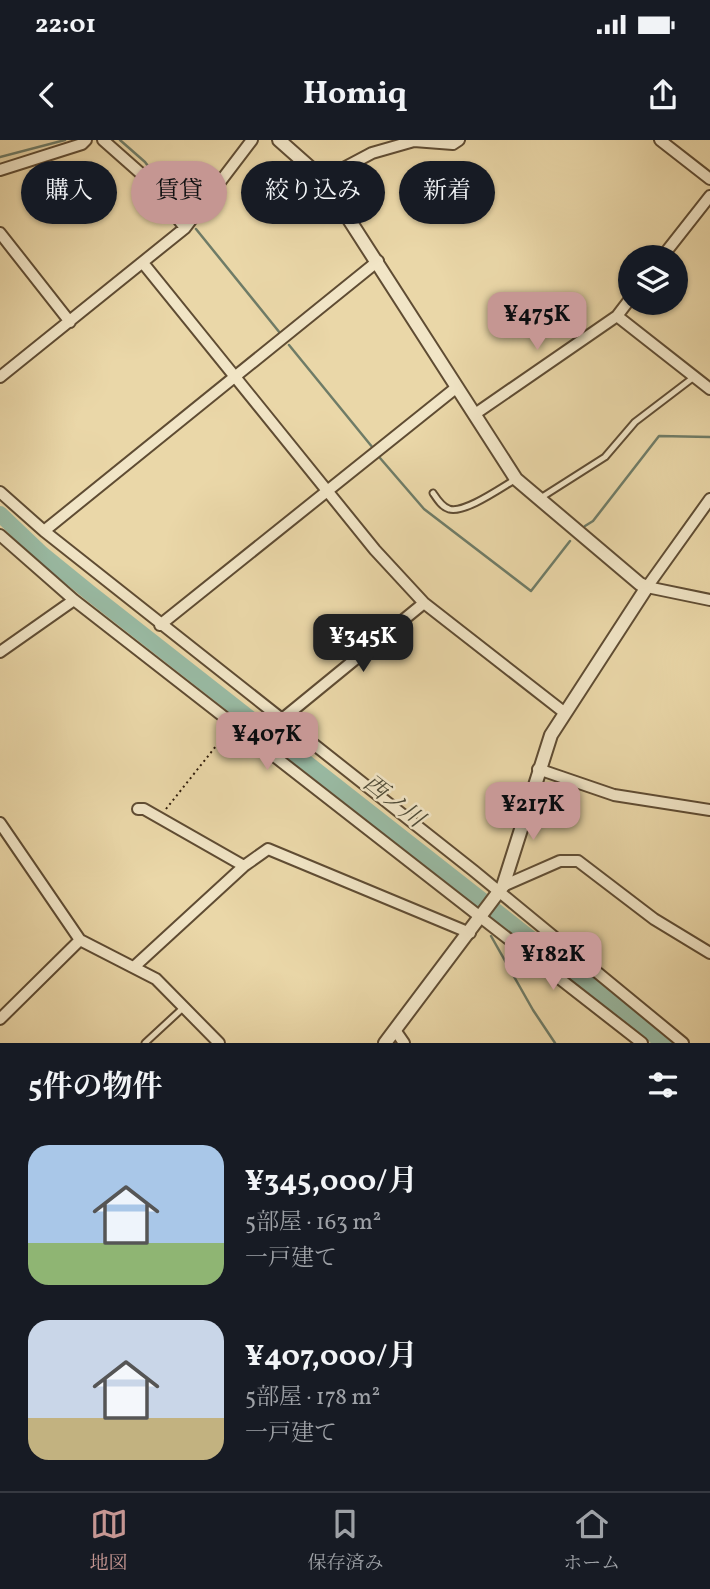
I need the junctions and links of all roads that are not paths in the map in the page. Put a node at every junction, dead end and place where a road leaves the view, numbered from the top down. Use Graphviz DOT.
graph roads {
  1 [pos="86,140"];
  2 [pos="103,140"];
  3 [pos="253,140"];
  4 [pos="279,140"];
  5 [pos="459,140"];
  6 [pos="660,140"];
  7 [pos="303,161"];
  8 [pos="357,161"];
  9 [pos="0,170"];
  10 [pos="710,179"];
  11 [pos="710,195"];
  12 [pos="353,224"];
  13 [pos="185,228"];
  14 [pos="0,233"];
  15 [pos="671,245"];
  16 [pos="378,261"];
  17 [pos="144,263"];
  18 [pos="617,316"];
  19 [pos="70,322"];
  20 [pos="236,376"];
  21 [pos="0,377"];
  22 [pos="694,377"];
  23 [pos="457,387"];
  24 [pos="710,389"];
  25 [pos="475,414"];
  26 [pos="516,479"];
  27 [pos="328,491"];
  28 [pos="0,492"];
  29 [pos="433,493"];
  30 [pos="539,499"];
  31 [pos="710,499"];
  32 [pos="44,531"];
  33 [pos="0,535"];
  34 [pos="647,587"];
  35 [pos="74,600"];
  36 [pos="710,600"];
  37 [pos="424,603"];
  38 [pos="160,625"];
  39 [pos="0,652"];
  40 [pos="565,713"];
  41 [pos="281,719"];
  42 [pos="538,769"];
  43 [pos="138,810"];
  44 [pos="710,810"];
  45 [pos="0,823"];
  46 [pos="244,866"];
  47 [pos="499,892"];
  48 [pos="482,916"];
  49 [pos="470,933"];
  50 [pos="80,940"];
  51 [pos="710,953"];
  52 [pos="135,966"];
  53 [pos="184,1007"];
  54 [pos="0,1019"];
  55 [pos="395,1030"];
  56 [pos="145,1043"];
  57 [pos="219,1043"];
  58 [pos="384,1043"];
  59 [pos="404,1043"];
  60 [pos="642,1043"];
  61 [pos="683,1043"];
  1 -- 9 [label="street"];
  2 -- 13 [label="street"];
  3 -- 13 [label="street"];
  4 -- 7 [label="street"];
  5 -- 8 [label="street"];
  6 -- 10 [label="street"];
  11 -- 15 [label="street"];
  12 -- 16 [label="street"];
  13 -- 17 [label="street"];
  14 -- 19 [label="street"];
  16 -- 20 [label="street"];
  16 -- 23 [label="street"];
  17 -- 19 [label="street"];
  17 -- 20 [label="street"];
  18 -- 22 [label="street"];
  18 -- 25 [label="street"];
  19 -- 21 [label="street"];
  20 -- 27 [label="street"];
  20 -- 32 [label="street"];
  22 -- 24 [label="street"];
  22 -- 30 [label="lane"];
  23 -- 25 [label="street"];
  23 -- 27 [label="street"];
  25 -- 26 [label="street"];
  26 -- 29 [label="lane"];
  26 -- 30 [label="street"];
  27 -- 37 [label="street"];
  27 -- 38 [label="street"];
  28 -- 32 [label="street"];
  30 -- 34 [label="street"];
  31 -- 34 [label="street"];
  32 -- 38 [label="street"];
  33 -- 35 [label="street"];
  34 -- 36 [label="street"];
  34 -- 40 [label="street"];
  35 -- 39 [label="street"];
  35 -- 48 [label="street"];
  37 -- 40 [label="street"];
  37 -- 41 [label="street"];
  38 -- 41 [label="street"];
  40 -- 42 [label="street"];
  41 -- 47 [label="street"];
  42 -- 44 [label="street"];
  42 -- 47 [label="street"];
  43 -- 46 [label="street"];
  45 -- 50 [label="street"];
  46 -- 49 [label="street"];
  46 -- 52 [label="street"];
  47 -- 48 [label="street"];
  47 -- 51 [label="street"];
  47 -- 61 [label="street"];
  48 -- 49 [label="street"];
  48 -- 60 [label="street"];
  49 -- 55 [label="street"];
  50 -- 52 [label="street"];
  50 -- 54 [label="street"];
  52 -- 53 [label="street"];
  53 -- 56 [label="lane"];
  53 -- 57 [label="street"];
  55 -- 58 [label="street"];
  55 -- 59 [label="street"];
}
